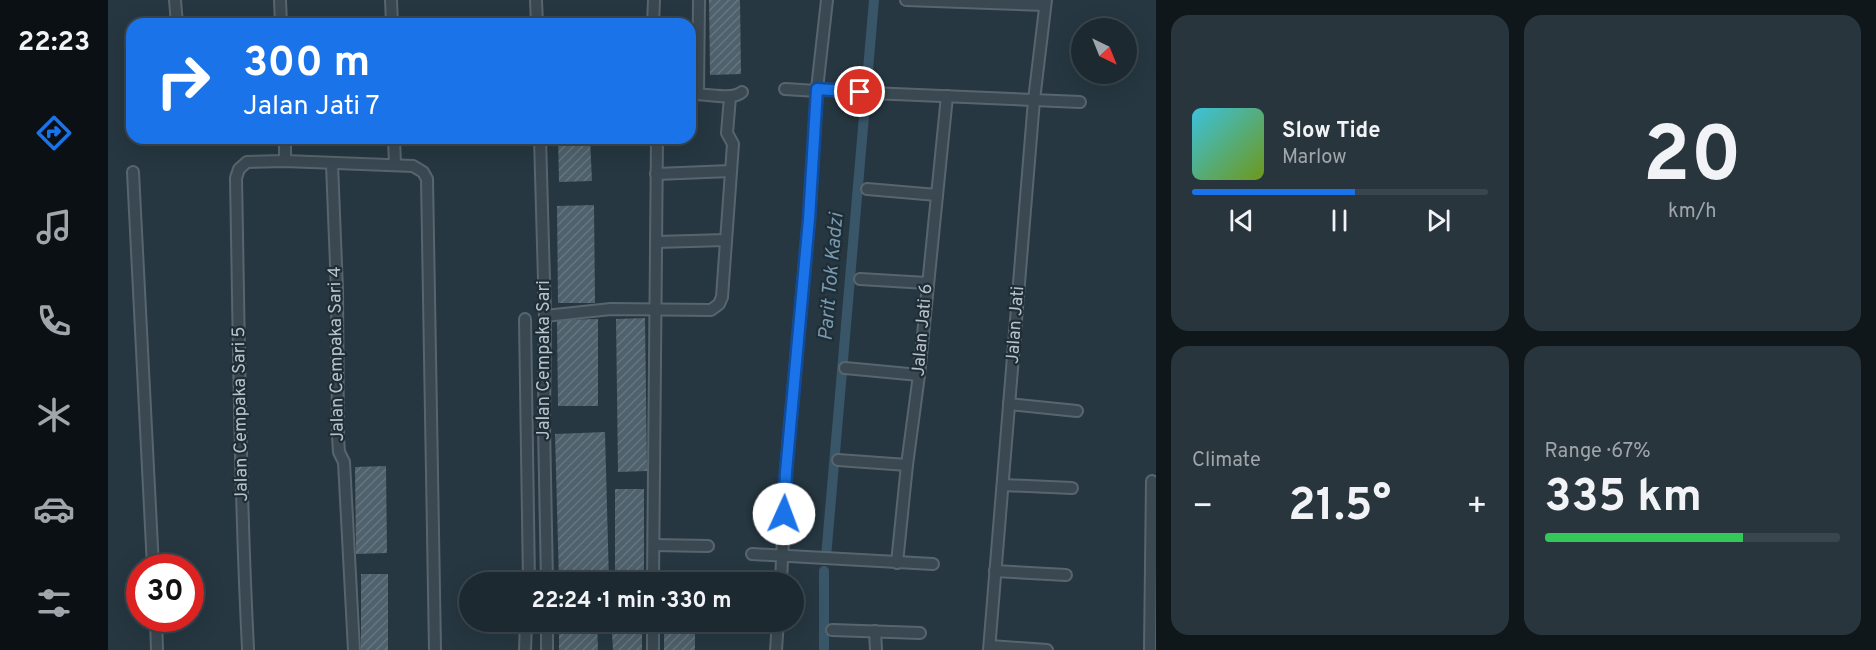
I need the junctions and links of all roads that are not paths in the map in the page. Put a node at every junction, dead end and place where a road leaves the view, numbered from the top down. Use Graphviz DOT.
graph roads {
  1 [pos="175,0"];
  2 [pos="280,0"];
  3 [pos="391,0"];
  4 [pos="536,0"];
  5 [pos="654,0"];
  6 [pos="699,0"];
  7 [pos="827,0"];
  8 [pos="906,0"];
  9 [pos="1045,2"];
  10 [pos="176,18"];
  11 [pos="281,18"];
  12 [pos="392,18"];
  13 [pos="537,18"];
  14 [pos="653,18"];
  15 [pos="696,56"];
  16 [pos="785,89"];
  17 [pos="817,90"];
  18 [pos="742,92"];
  19 [pos="696,93"];
  20 [pos="947,96"];
  21 [pos="730,97"];
  22 [pos="1034,100"];
  23 [pos="1080,102"];
  24 [pos="285,144"];
  25 [pos="394,144"];
  26 [pos="540,144"];
  27 [pos="657,144"];
  28 [pos="285,161"];
  29 [pos="332,164"];
  30 [pos="395,165"];
  31 [pos="731,171"];
  32 [pos="133,172"];
  33 [pos="656,174"];
  34 [pos="867,189"];
  35 [pos="937,195"];
  36 [pos="726,240"];
  37 [pos="656,242"];
  38 [pos="860,279"];
  39 [pos="927,283"];
  40 [pos="655,308"];
  41 [pos="545,316"];
  42 [pos="525,319"];
  43 [pos="845,368"];
  44 [pos="919,375"];
  45 [pos="1009,404"];
  46 [pos="1077,411"];
  47 [pos="838,460"];
  48 [pos="907,465"];
  49 [pos="1152,481"];
  50 [pos="1003,485"];
  51 [pos="1072,488"];
  52 [pos="654,545"];
  53 [pos="708,546"];
  54 [pos="152,554"];
  55 [pos="752,554"];
  56 [pos="783,555"];
  57 [pos="897,563"];
  58 [pos="933,564"];
  59 [pos="995,571"];
  60 [pos="529,572"];
  61 [pos="547,572"];
  62 [pos="653,572"];
  63 [pos="782,572"];
  64 [pos="1066,575"];
  65 [pos="1154,583"];
  66 [pos="832,630"];
  67 [pos="875,631"];
  68 [pos="157,632"];
  69 [pos="526,632"];
  70 [pos="547,632"];
  71 [pos="653,632"];
  72 [pos="777,632"];
  73 [pos="920,633"];
  74 [pos="990,648"];
  75 [pos="157,650"];
  76 [pos="241,650"];
  77 [pos="248,650"];
  78 [pos="260,650"];
  79 [pos="354,650"];
  80 [pos="435,650"];
  81 [pos="525,650"];
  82 [pos="547,650"];
  83 [pos="653,650"];
  84 [pos="776,650"];
  85 [pos="876,650"];
  86 [pos="1047,650"];
  87 [pos="1150,650"];
  1 -- 10 [label="street"];
  2 -- 11 [label="street"];
  3 -- 12 [label="street"];
  4 -- 13 [label="street"];
  5 -- 14 [label="street"];
  6 -- 15 [label="street"];
  7 -- 17 [label="street"];
  8 -- 9 [label="street"];
  9 -- 22 [label="street, Jalan Jati"];
  16 -- 17 [label="street"];
  17 -- 20 [label="street"];
  17 -- 56 [label="street"];
  18 -- 21 [label="street"];
  19 -- 21 [label="street"];
  20 -- 22 [label="street"];
  20 -- 35 [label="street, Jalan Jati 6"];
  21 -- 31 [label="street"];
  22 -- 23 [label="street"];
  22 -- 45 [label="street, Jalan Jati"];
  24 -- 28 [label="street"];
  25 -- 30 [label="street"];
  26 -- 41 [label="street, Jalan Cempaka Sari"];
  27 -- 33 [label="street"];
  28 -- 29 [label="street"];
  28 -- 77 [label="street, Jalan Cempaka Sari 5"];
  29 -- 30 [label="street"];
  29 -- 79 [label="street, Jalan Cempaka Sari 4"];
  30 -- 80 [label="street"];
  31 -- 33 [label="street"];
  31 -- 36 [label="street"];
  32 -- 54 [label="street"];
  33 -- 37 [label="street"];
  34 -- 35 [label="street"];
  35 -- 39 [label="street, Jalan Jati 6"];
  36 -- 37 [label="street"];
  36 -- 40 [label="street"];
  37 -- 40 [label="street"];
  38 -- 39 [label="street"];
  39 -- 44 [label="street, Jalan Jati 6"];
  40 -- 41 [label="street"];
  40 -- 52 [label="street"];
  41 -- 61 [label="street, Jalan Cempaka Sari"];
  42 -- 60 [label="street"];
  43 -- 44 [label="street"];
  44 -- 48 [label="street, Jalan Jati 6"];
  45 -- 46 [label="street"];
  45 -- 50 [label="street, Jalan Jati"];
  47 -- 48 [label="street"];
  48 -- 57 [label="street, Jalan Jati 6"];
  49 -- 65 [label="street"];
  50 -- 51 [label="street"];
  50 -- 59 [label="street, Jalan Jati"];
  52 -- 53 [label="street"];
  52 -- 62 [label="street"];
  55 -- 56 [label="street"];
  56 -- 57 [label="street"];
  56 -- 63 [label="street"];
  57 -- 58 [label="street"];
  59 -- 64 [label="street"];
  59 -- 74 [label="street, Jalan Jati"];
  65 -- 87 [label="street"];
  66 -- 67 [label="street"];
  67 -- 73 [label="street"];
  67 -- 85 [label="street"];
  68 -- 75 [label="street"];
  69 -- 81 [label="street"];
  70 -- 82 [label="street"];
  71 -- 83 [label="street"];
  72 -- 84 [label="street"];
  74 -- 86 [label="street"];
  76 -- 77 [label="street"];
  77 -- 78 [label="street"];
}
